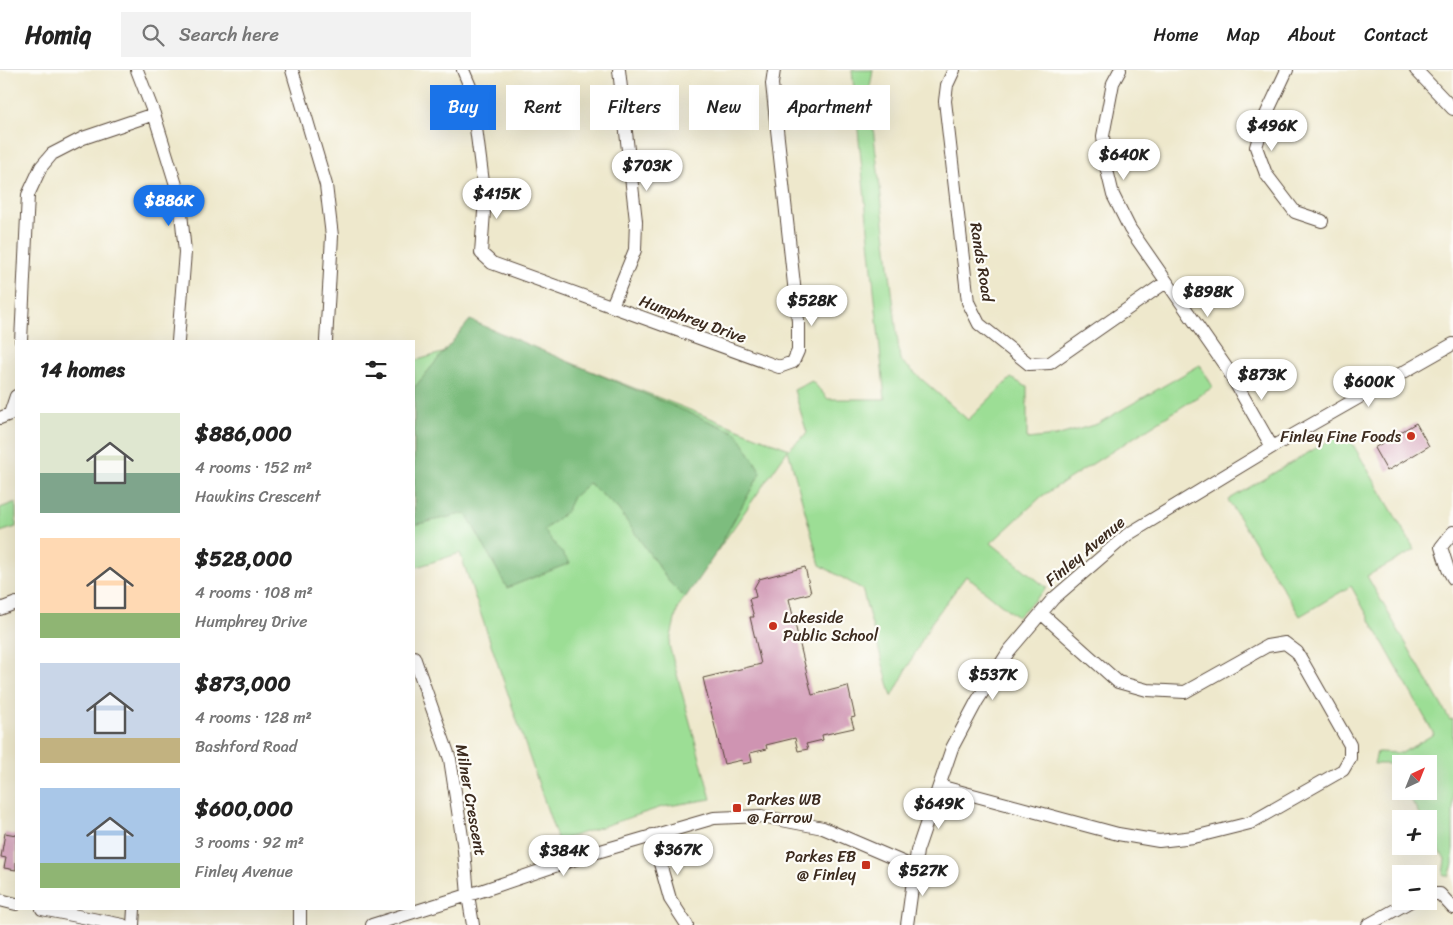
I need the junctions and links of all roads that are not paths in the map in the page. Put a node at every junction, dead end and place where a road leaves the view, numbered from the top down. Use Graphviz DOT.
graph roads {
  1 [pos="137,70"];
  2 [pos="292,70"];
  3 [pos="463,70"];
  4 [pos="619,70"];
  5 [pos="774,70"];
  6 [pos="954,70"];
  7 [pos="1120,70"];
  8 [pos="1287,70"];
  9 [pos="1416,70"];
  10 [pos="1453,109"];
  11 [pos="154,114"];
  12 [pos="1322,221"];
  13 [pos="1166,282"];
  14 [pos="612,306"];
  15 [pos="21,340"];
  16 [pos="178,340"];
  17 [pos="326,340"];
  18 [pos="1453,344"];
  19 [pos="15,399"];
  20 [pos="0,418"];
  21 [pos="1272,447"];
  22 [pos="1453,532"];
  23 [pos="1453,578"];
  24 [pos="15,603"];
  25 [pos="0,609"];
  26 [pos="1041,613"];
  27 [pos="415,660"];
  28 [pos="939,786"];
  29 [pos="652,835"];
  30 [pos="914,867"];
  31 [pos="1437,894"];
  32 [pos="468,895"];
  33 [pos="0,900"];
  34 [pos="15,904"];
  35 [pos="1453,908"];
  36 [pos="47,910"];
  37 [pos="134,910"];
  38 [pos="300,910"];
  39 [pos="1395,910"];
  40 [pos="123,925"];
  41 [pos="133,925"];
  42 [pos="300,925"];
  43 [pos="372,925"];
  44 [pos="473,925"];
  45 [pos="687,925"];
  46 [pos="907,925"];
  47 [pos="1368,925"];
  1 -- 11 [label="street"];
  2 -- 17 [label="street"];
  3 -- 14 [label="street, Humphrey Drive"];
  4 -- 14 [label="street"];
  5 -- 14 [label="street, Humphrey Drive"];
  6 -- 13 [label="street, Rands Road"];
  7 -- 13 [label="street"];
  8 -- 12 [label="street"];
  9 -- 10 [label="street"];
  11 -- 15 [label="street"];
  11 -- 16 [label="street"];
  13 -- 21 [label="street"];
  18 -- 21 [label="street, Finley Avenue"];
  19 -- 20 [label="street"];
  21 -- 26 [label="street, Finley Avenue"];
  22 -- 23 [label="street"];
  24 -- 25 [label="street"];
  26 -- 28 [label="street, Finley Avenue"];
  26 -- 28 [label="street"];
  27 -- 32 [label="street, Milner Crescent"];
  28 -- 30 [label="street, Finley Avenue"];
  29 -- 30 [label="street"];
  29 -- 32 [label="street"];
  29 -- 45 [label="street"];
  30 -- 46 [label="street, Finley Avenue"];
  31 -- 35 [label="street"];
  32 -- 43 [label="street"];
  32 -- 44 [label="street, Milner Crescent"];
  33 -- 34 [label="street"];
  36 -- 40 [label="street"];
  37 -- 41 [label="street"];
  38 -- 42 [label="street"];
  39 -- 47 [label="street"];
}
